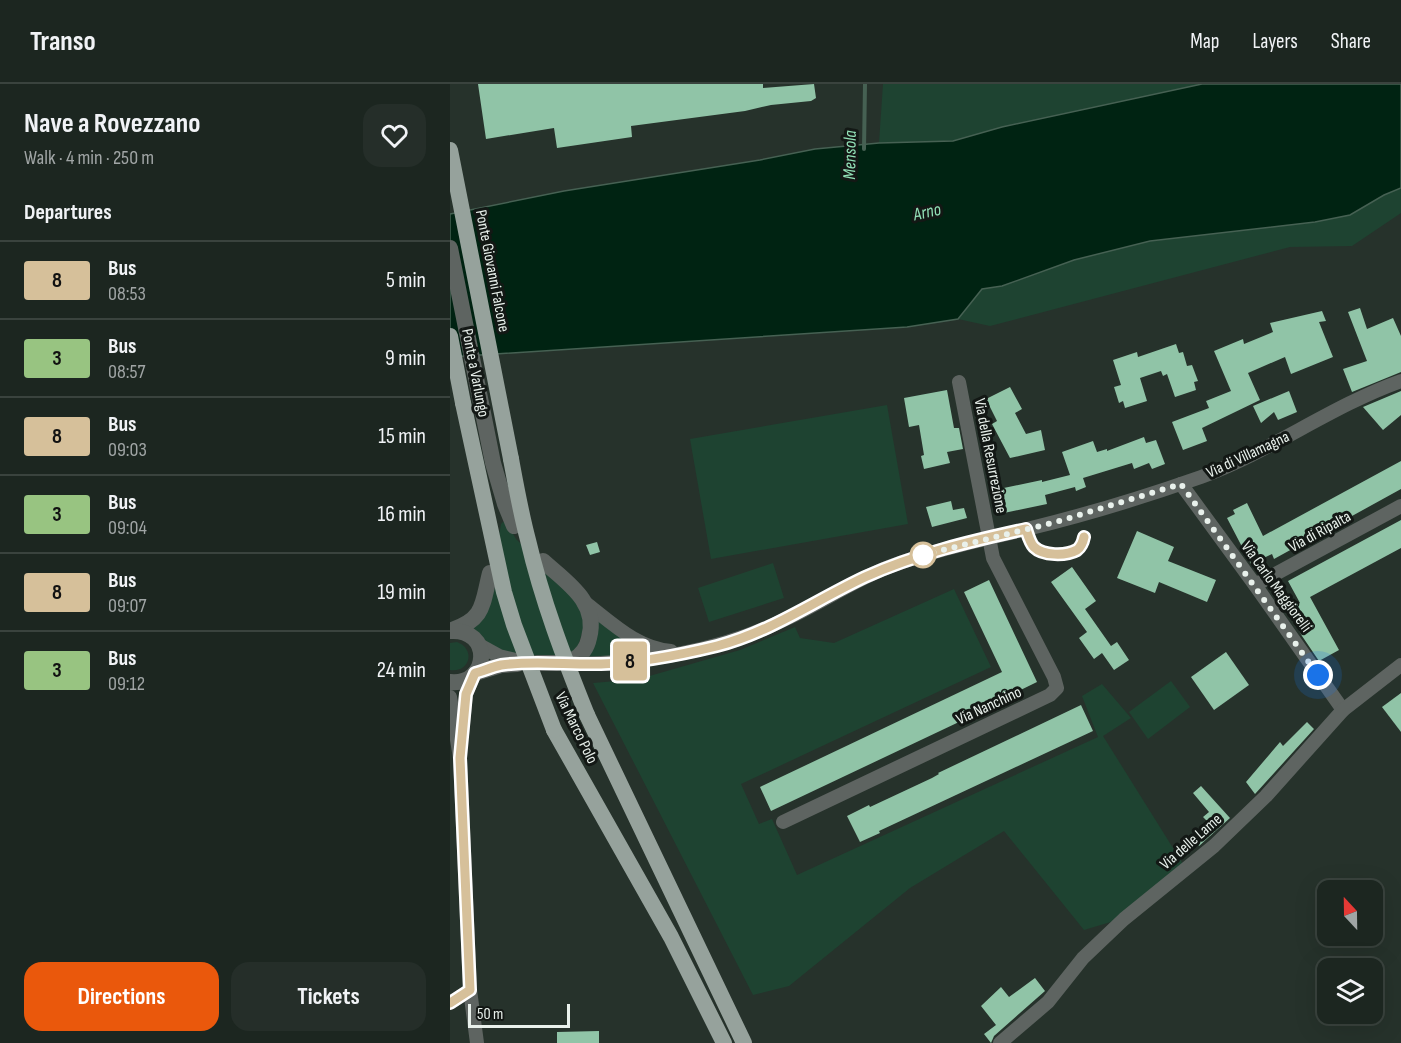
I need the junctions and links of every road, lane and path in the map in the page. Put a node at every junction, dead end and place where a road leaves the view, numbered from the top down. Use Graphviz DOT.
graph roads {
  1 [pos="450,150"];
  2 [pos="450,248"];
  3 [pos="450,336"];
  4 [pos="959,382"];
  5 [pos="1400,384"];
  6 [pos="499,399"];
  7 [pos="493,463"];
  8 [pos="1181,484"];
  9 [pos="1401,506"];
  10 [pos="514,526"];
  11 [pos="496,527"];
  12 [pos="989,537"];
  13 [pos="543,561"];
  14 [pos="490,573"];
  15 [pos="1255,585"];
  16 [pos="587,604"];
  17 [pos="450,631"];
  18 [pos="479,645"];
  19 [pos="718,646"];
  20 [pos="517,662"];
  21 [pos="558,663"];
  22 [pos="1401,665"];
  23 [pos="475,673"];
  24 [pos="450,682"];
  25 [pos="450,697"];
  26 [pos="1343,710"];
  27 [pos="460,758"];
  28 [pos="783,822"];
  29 [pos="470,990"];
  30 [pos="450,1003"];
  31 [pos="477,1043"];
  32 [pos="724,1043"];
  33 [pos="744,1043"];
  34 [pos="1000,1043"];
  1 -- 6 [label="highway, Ponte Giovanni Falcone"];
  2 -- 7 [label="street, Ponte a Varlungo"];
  3 -- 32 [label="highway, Via Marco Polo, bridge"];
  4 -- 12 [label="street, Via della Resurrezione"];
  5 -- 8 [label="street, Via di Villamagna"];
  6 -- 33 [label="highway, Via Marco Polo, bridge"];
  7 -- 10 [label="street, Ponte a Varlungo"];
  7 -- 11 [label="street, Ponte a Varlungo"];
  8 -- 12 [label="street, Via di Villamagna"];
  8 -- 15 [label="street, Via Carlo Maggiorelli"];
  9 -- 15 [label="street, Via di Ripalta"];
  12 -- 19 [label="street, Via di Villamagna"];
  12 -- 28 [label="street, Via Nanchino"];
  13 -- 16 [label="street"];
  14 -- 17 [label="street"];
  15 -- 26 [label="street, Via Carlo Maggiorelli"];
  16 -- 19 [label="street, Via di Villamagna"];
  16 -- 21 [label="street"];
  17 -- 18 [label="street"];
  18 -- 20 [label="street"];
  18 -- 23 [label="street"];
  19 -- 21 [label="street, Via di Villamagna"];
  20 -- 23 [label="street"];
  22 -- 26 [label="street, Via delle Lame"];
  23 -- 24 [label="street"];
  23 -- 27 [label="street"];
  25 -- 27 [label="street"];
  26 -- 34 [label="street, Via delle Lame"];
  27 -- 29 [label="street"];
  29 -- 30 [label="street"];
  29 -- 31 [label="street"];
}
